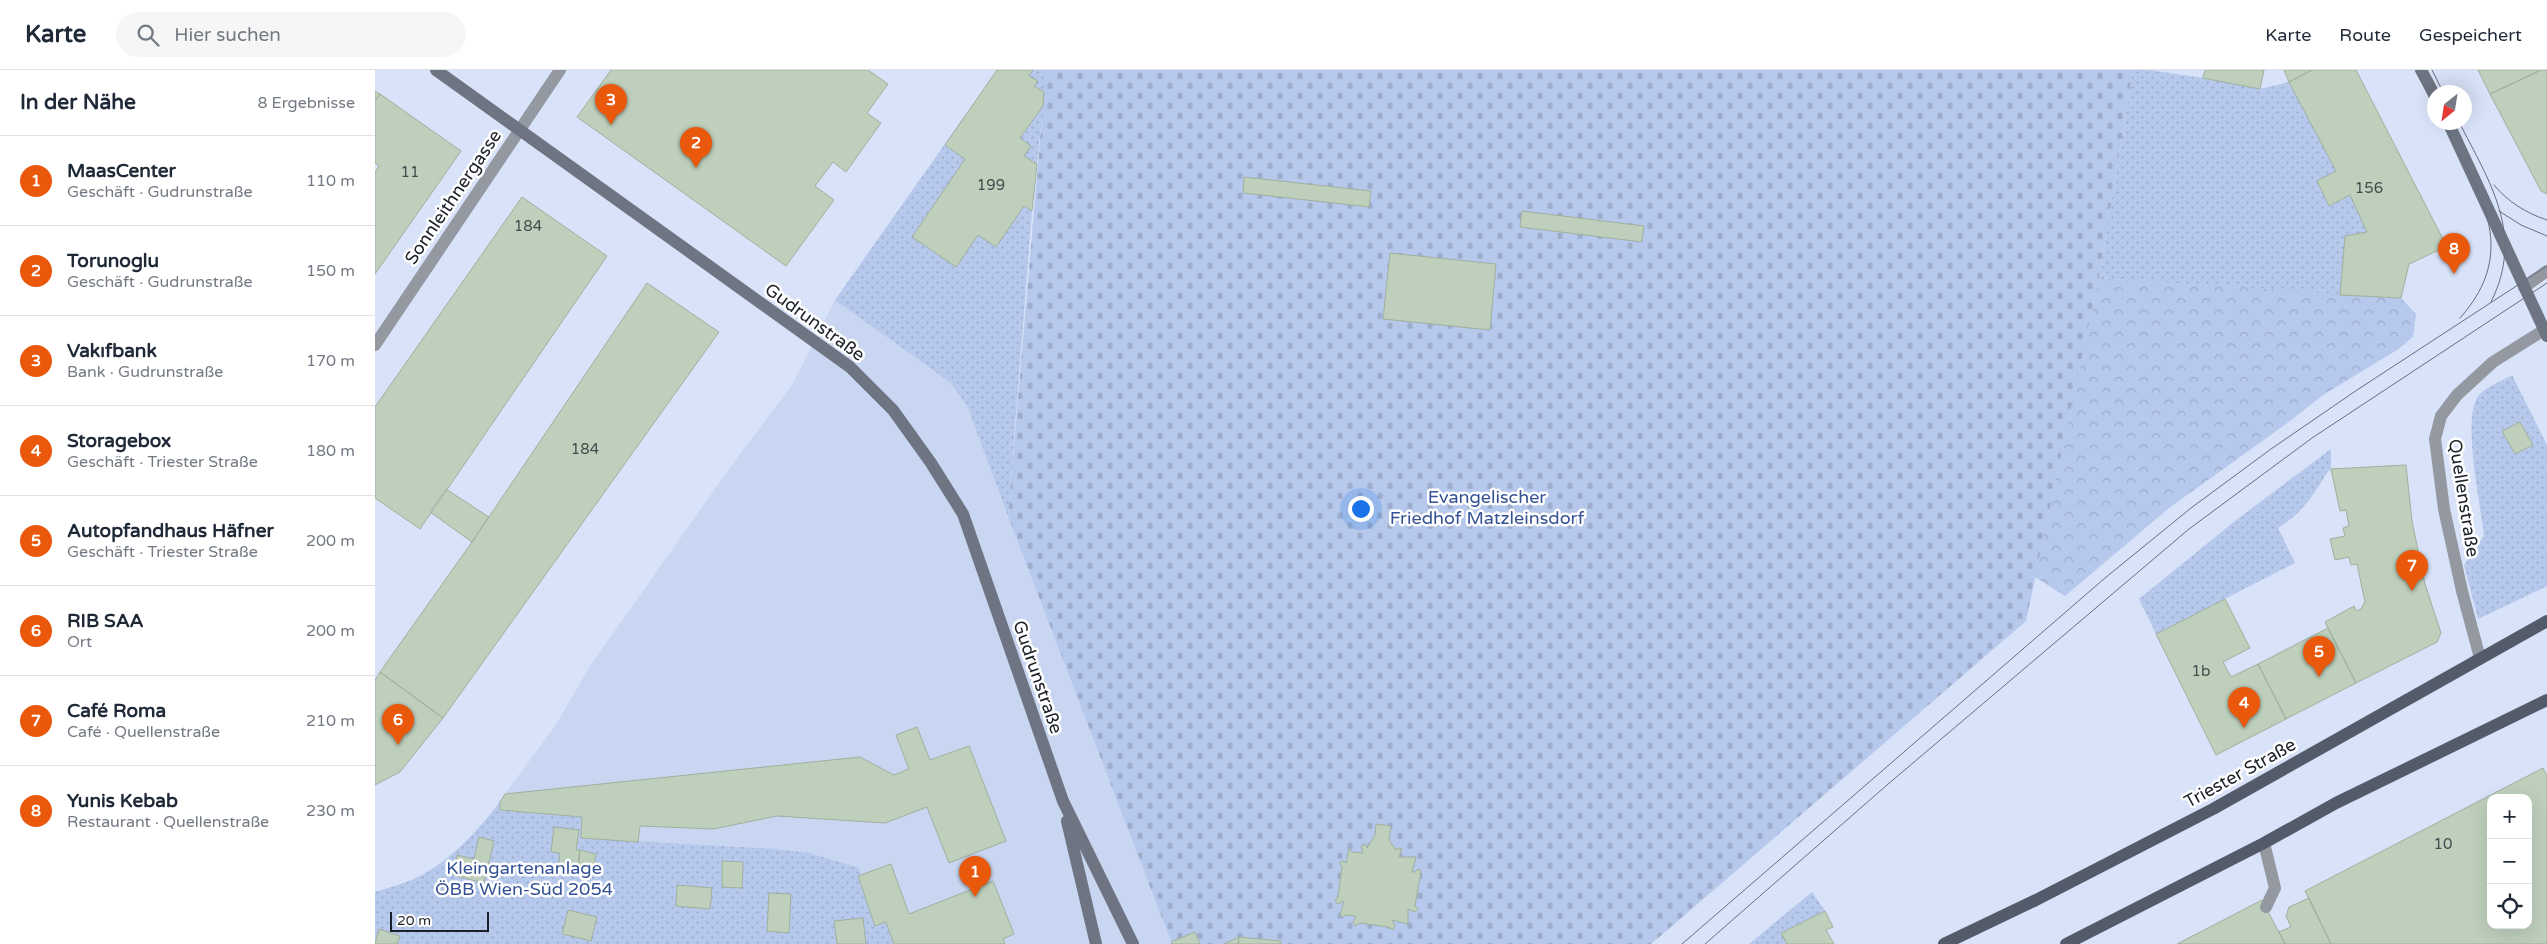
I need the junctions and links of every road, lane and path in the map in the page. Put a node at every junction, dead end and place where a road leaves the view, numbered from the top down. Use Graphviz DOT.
graph roads {
  1 [pos="436,70"];
  2 [pos="560,70"];
  3 [pos="2421,70"];
  4 [pos="2429,85"];
  5 [pos="520,130"];
  6 [pos="2452,130"];
  7 [pos="2547,271"];
  8 [pos="2524,287"];
  9 [pos="2545,333"];
  10 [pos="375,345"];
  11 [pos="2547,622"];
  12 [pos="2480,658"];
  13 [pos="2547,700"];
  14 [pos="1063,801"];
  15 [pos="2264,843"];
  16 [pos="2266,907"];
  17 [pos="1096,944"];
  18 [pos="1133,944"];
  19 [pos="1944,944"];
  20 [pos="2066,944"];
  1 -- 5 [label="main road, Gudrunstraße"];
  2 -- 5 [label="street, Sonnleithnergasse"];
  3 -- 4 [label="main road"];
  5 -- 10 [label="street, Sonnleithnergasse"];
  5 -- 14 [label="main road, Gudrunstraße"];
  6 -- 8 [label="main road, Quellenstraße"];
  7 -- 8 [label="street"];
  8 -- 9 [label="main road, Quellenstraße"];
  9 -- 12 [label="street, Quellenstraße"];
  11 -- 12 [label="main road, Triester Straße"];
  12 -- 19 [label="main road, Triester Straße"];
  13 -- 15 [label="main road"];
  14 -- 17 [label="main road, Gudrunstraße"];
  14 -- 18 [label="main road, Gudrunstraße"];
  15 -- 16 [label="street"];
  15 -- 20 [label="main road"];
}
